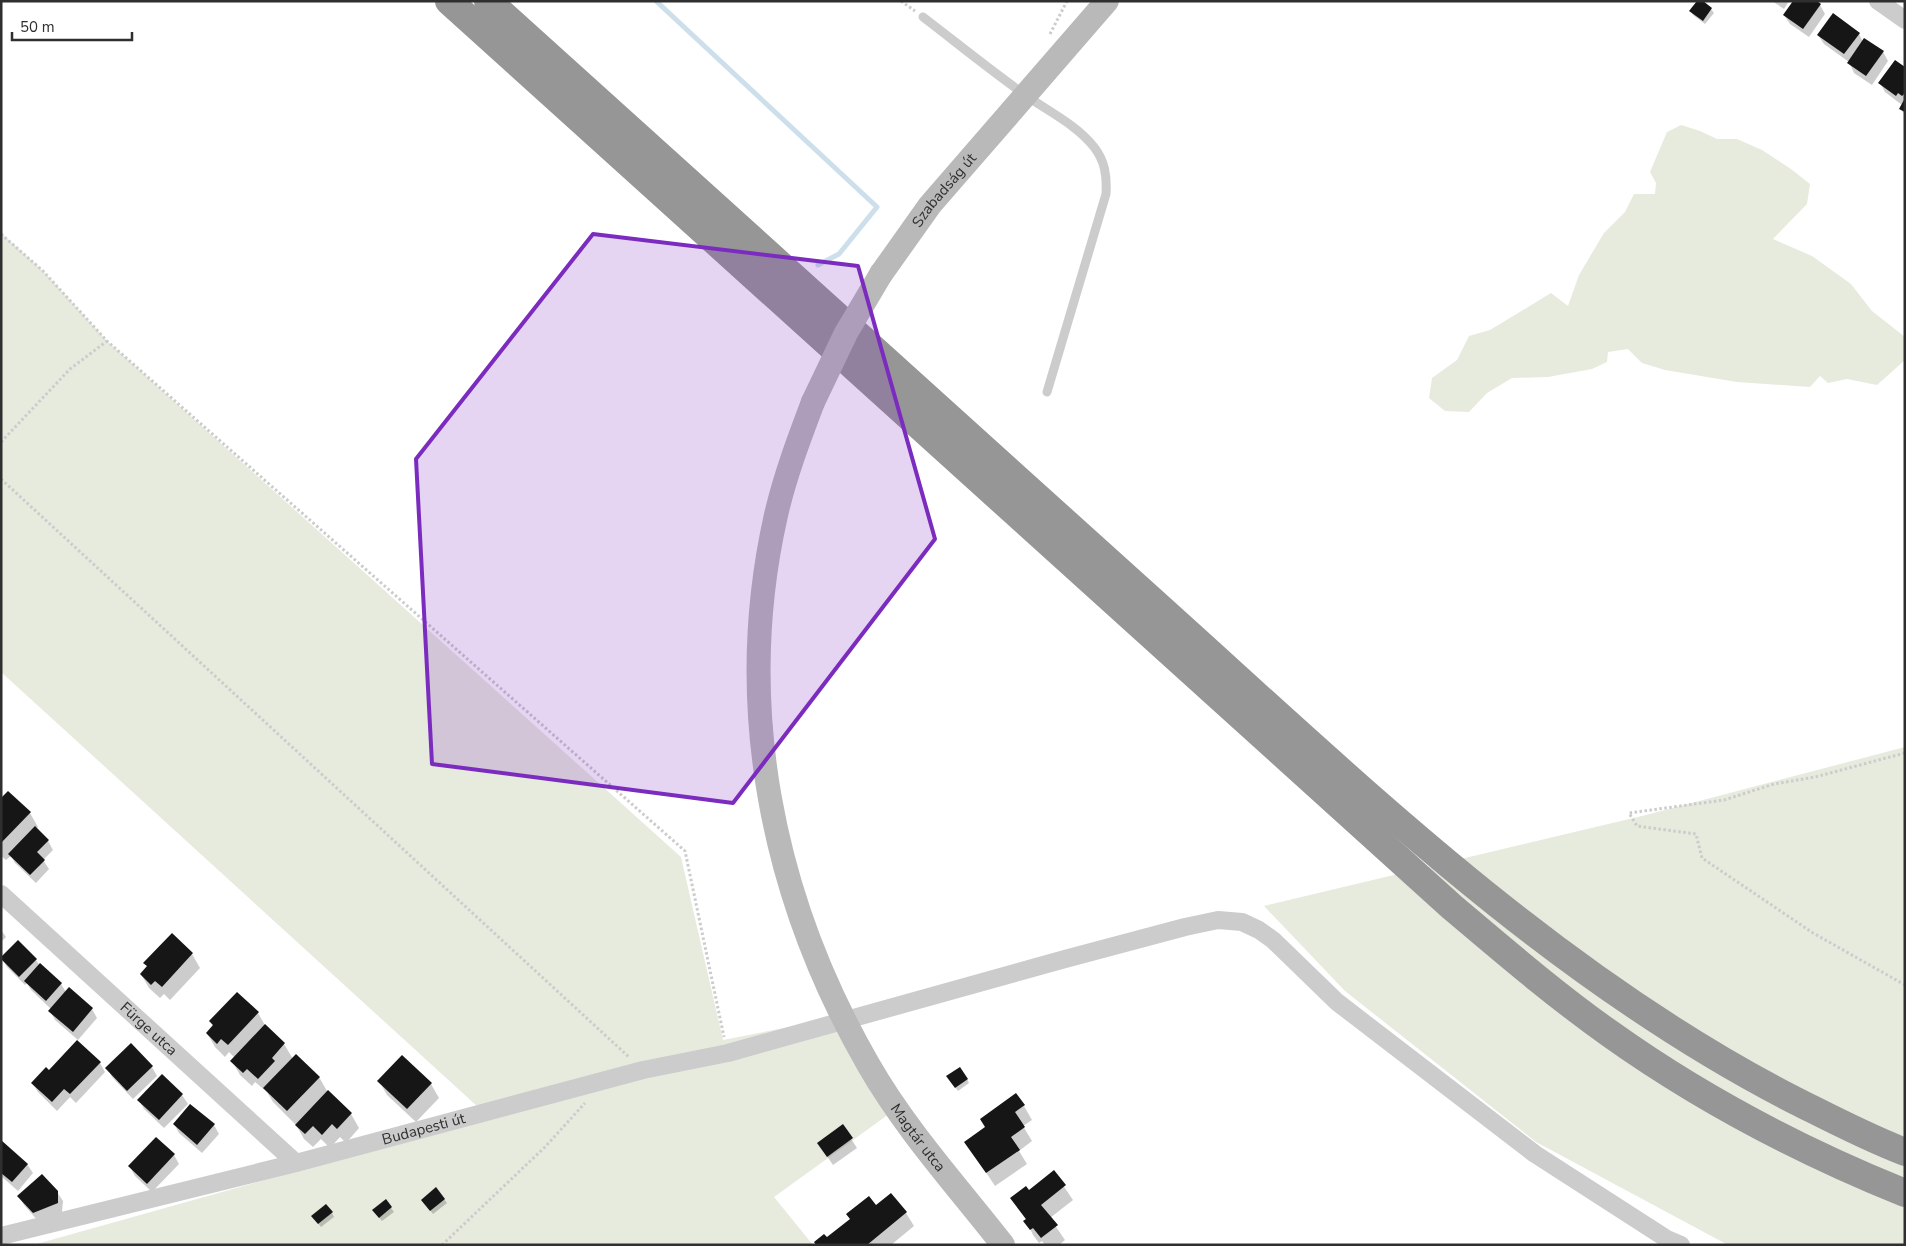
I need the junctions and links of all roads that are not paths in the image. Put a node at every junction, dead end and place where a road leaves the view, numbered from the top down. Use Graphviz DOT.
graph roads {
  1 [pos="449,1"];
  2 [pos="488,1"];
  3 [pos="1107,1"];
  4 [pos="1878,1"];
  5 [pos="923,18"];
  6 [pos="1905,20"];
  7 [pos="1026,96"];
  8 [pos="1046,392"];
  9 [pos="814,402"];
  10 [pos="1,894"];
  11 [pos="845,1020"];
  12 [pos="1905,1152"];
  13 [pos="296,1163"];
  14 [pos="1905,1194"];
  15 [pos="2,1235"];
  16 [pos="1003,1245"];
  17 [pos="1681,1245"];
  1 -- 14 [label="highway"];
  2 -- 12 [label="highway"];
  3 -- 7 [label="street, Szabadság út"];
  4 -- 6 [label="street"];
  5 -- 7 [label="lane"];
  7 -- 8 [label="lane"];
  7 -- 9 [label="street, Szabadság út, bridge"];
  9 -- 11 [label="street, Magtár utca"];
  10 -- 13 [label="street, Fürge utca"];
  11 -- 13 [label="street, Budapesti út"];
  11 -- 16 [label="street, Magtár utca"];
  11 -- 17 [label="street, Budapesti út"];
  13 -- 15 [label="street, Budapesti út"];
}
